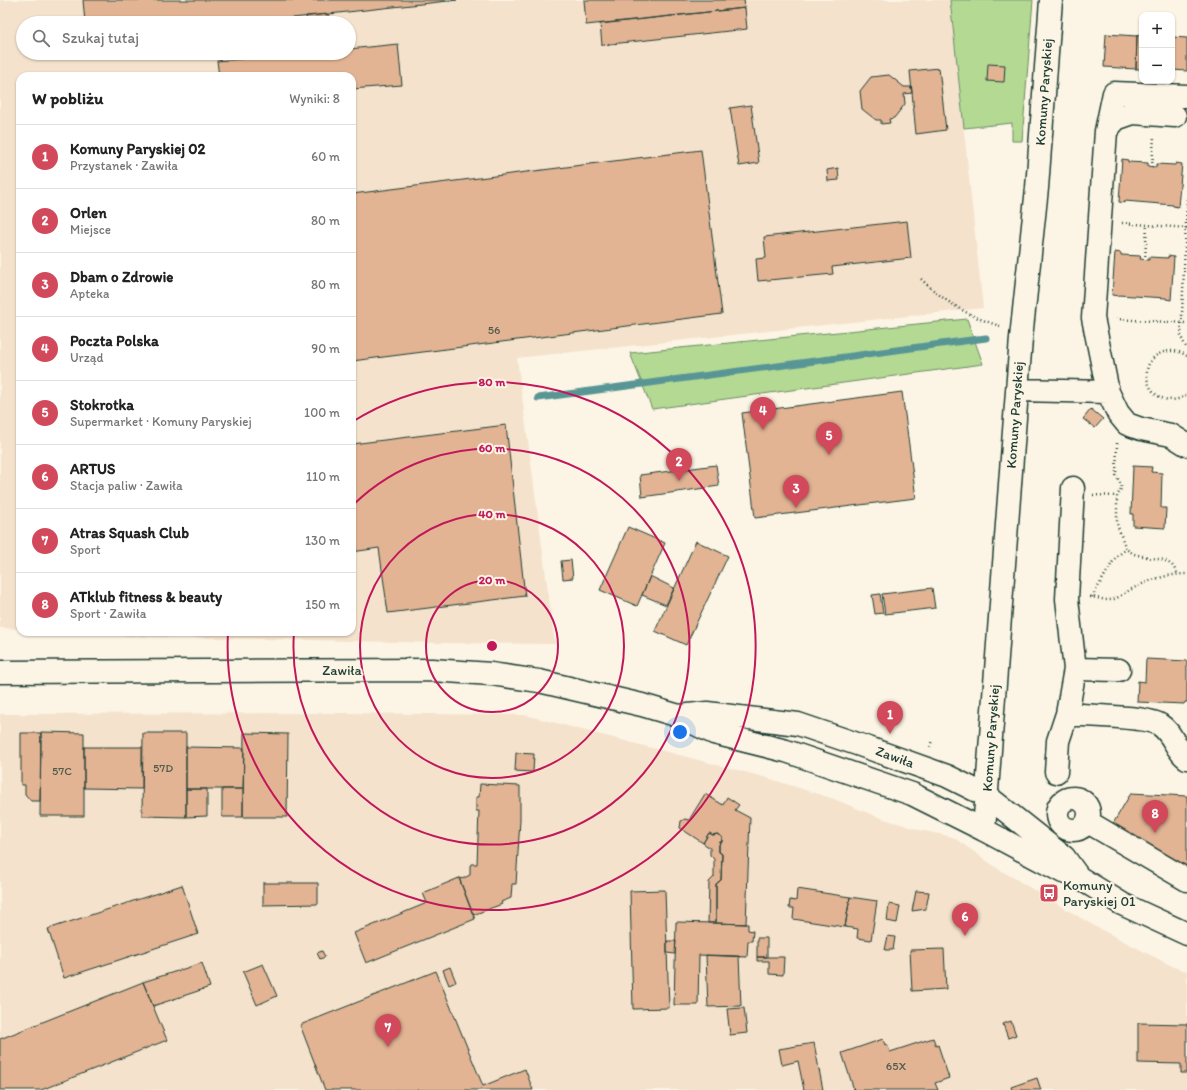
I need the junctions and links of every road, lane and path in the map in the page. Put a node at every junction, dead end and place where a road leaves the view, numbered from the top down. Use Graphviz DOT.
graph roads {
  1 [pos="1051,0"];
  2 [pos="1187,96"];
  3 [pos="1175,116"];
  4 [pos="1106,131"];
  5 [pos="1154,134"];
  6 [pos="1152,167"];
  7 [pos="1187,199"];
  8 [pos="1100,221"];
  9 [pos="1147,225"];
  10 [pos="1186,228"];
  11 [pos="1145,260"];
  12 [pos="1185,262"];
  13 [pos="921,279"];
  14 [pos="1093,318"];
  15 [pos="1182,322"];
  16 [pos="1187,323"];
  17 [pos="1000,326"];
  18 [pos="1187,349"];
  19 [pos="1187,356"];
  20 [pos="1017,390"];
  21 [pos="1108,392"];
  22 [pos="1187,395"];
  23 [pos="1118,413"];
  24 [pos="1187,445"];
  25 [pos="1073,488"];
  26 [pos="1126,549"];
  27 [pos="1178,574"];
  28 [pos="1187,574"];
  29 [pos="1092,597"];
  30 [pos="1067,599"];
  31 [pos="1075,669"];
  32 [pos="1119,670"];
  33 [pos="0,672"];
  34 [pos="1067,714"];
  35 [pos="679,716"];
  36 [pos="1187,758"];
  37 [pos="1056,772"];
  38 [pos="987,796"];
  39 [pos="1088,822"];
  40 [pos="984,830"];
  41 [pos="1078,877"];
  42 [pos="1187,880"];
  43 [pos="1187,934"];
  1 -- 20 [label="street, Komuny Paryskiej"];
  2 -- 4 [label="street"];
  3 -- 4 [label="street"];
  4 -- 8 [label="street"];
  5 -- 6 [label="path"];
  7 -- 10 [label="path"];
  8 -- 9 [label="path"];
  8 -- 14 [label="street"];
  9 -- 10 [label="path"];
  9 -- 11 [label="path"];
  10 -- 12 [label="path"];
  12 -- 15 [label="path"];
  13 -- 17 [label="path"];
  14 -- 15 [label="path"];
  14 -- 21 [label="street"];
  15 -- 16 [label="path"];
  15 -- 18 [label="path"];
  19 -- 22 [label="path"];
  20 -- 21 [label="street"];
  20 -- 38 [label="street, Komuny Paryskiej"];
  21 -- 23 [label="street"];
  23 -- 24 [label="street"];
  23 -- 26 [label="path"];
  25 -- 30 [label="street"];
  26 -- 27 [label="path"];
  26 -- 29 [label="path"];
  27 -- 28 [label="path"];
  27 -- 29 [label="path"];
  29 -- 30 [label="path"];
  30 -- 31 [label="street"];
  31 -- 32 [label="street"];
  31 -- 34 [label="street"];
  33 -- 35 [label="street, Zawiła"];
  34 -- 36 [label="street"];
  34 -- 37 [label="street"];
  35 -- 38 [label="street, Zawiła"];
  35 -- 40 [label="street, Zawiła"];
  38 -- 40 [label="street, Komuny Paryskiej"];
  38 -- 41 [label="street, Zawiła"];
  39 -- 42 [label="street"];
  40 -- 41 [label="street, Zawiła"];
  41 -- 43 [label="street, Zawiła"];
}
